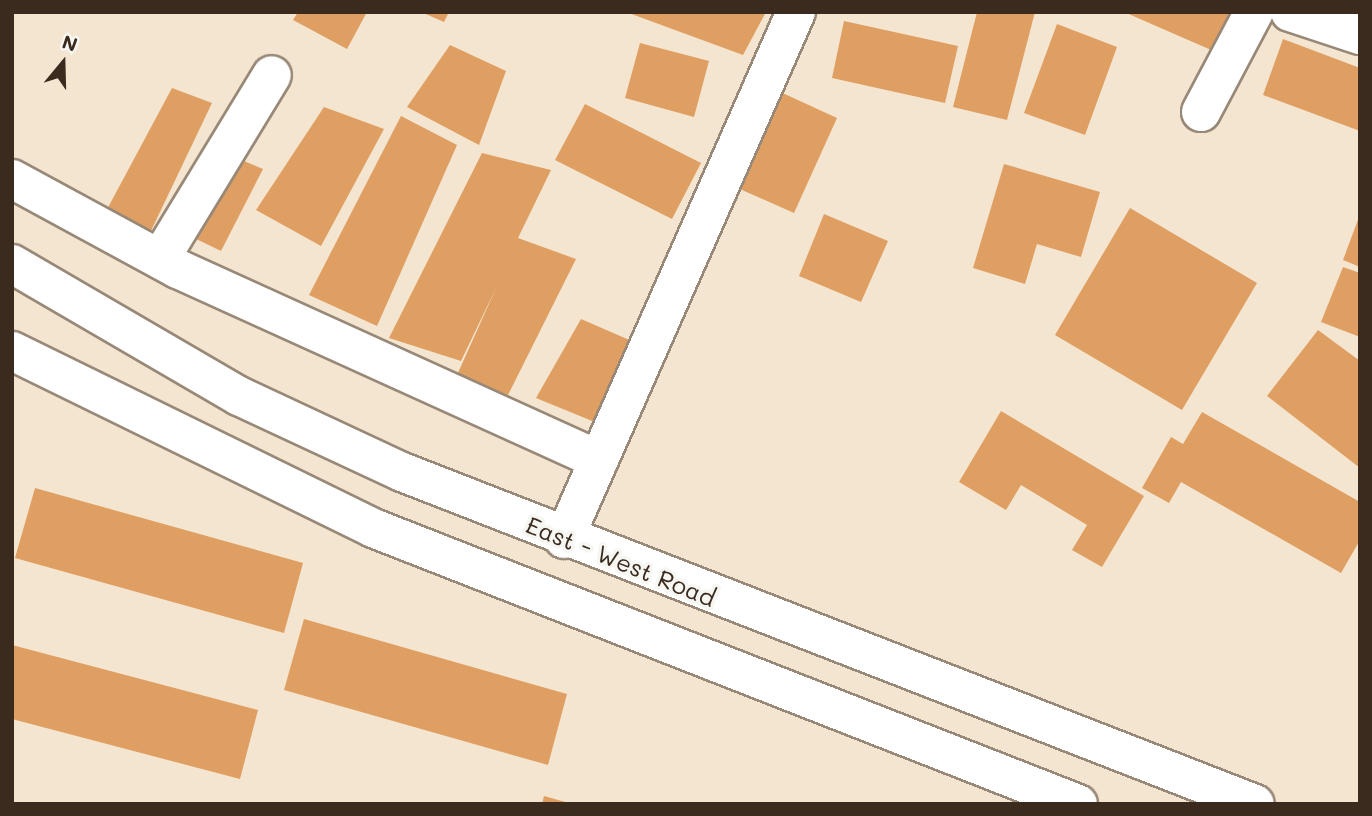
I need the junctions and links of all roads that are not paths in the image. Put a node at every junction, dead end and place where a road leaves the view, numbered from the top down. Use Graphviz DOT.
graph roads {
  1 [pos="796,12"];
  2 [pos="1254,12"];
  3 [pos="1290,12"];
  4 [pos="1360,35"];
  5 [pos="272,75"];
  6 [pos="1201,112"];
  7 [pos="12,179"];
  8 [pos="160,259"];
  9 [pos="12,266"];
  10 [pos="14,352"];
  11 [pos="599,460"];
  12 [pos="564,539"];
  13 [pos="1078,804"];
  14 [pos="1255,804"];
  1 -- 11 [label="main road"];
  2 -- 6 [label="main road"];
  3 -- 4 [label="main road"];
  5 -- 8 [label="main road"];
  7 -- 8 [label="main road"];
  8 -- 11 [label="main road"];
  9 -- 12 [label="main road, East - West Road"];
  10 -- 13 [label="main road"];
  11 -- 12 [label="main road"];
  12 -- 14 [label="main road, East - West Road"];
}
